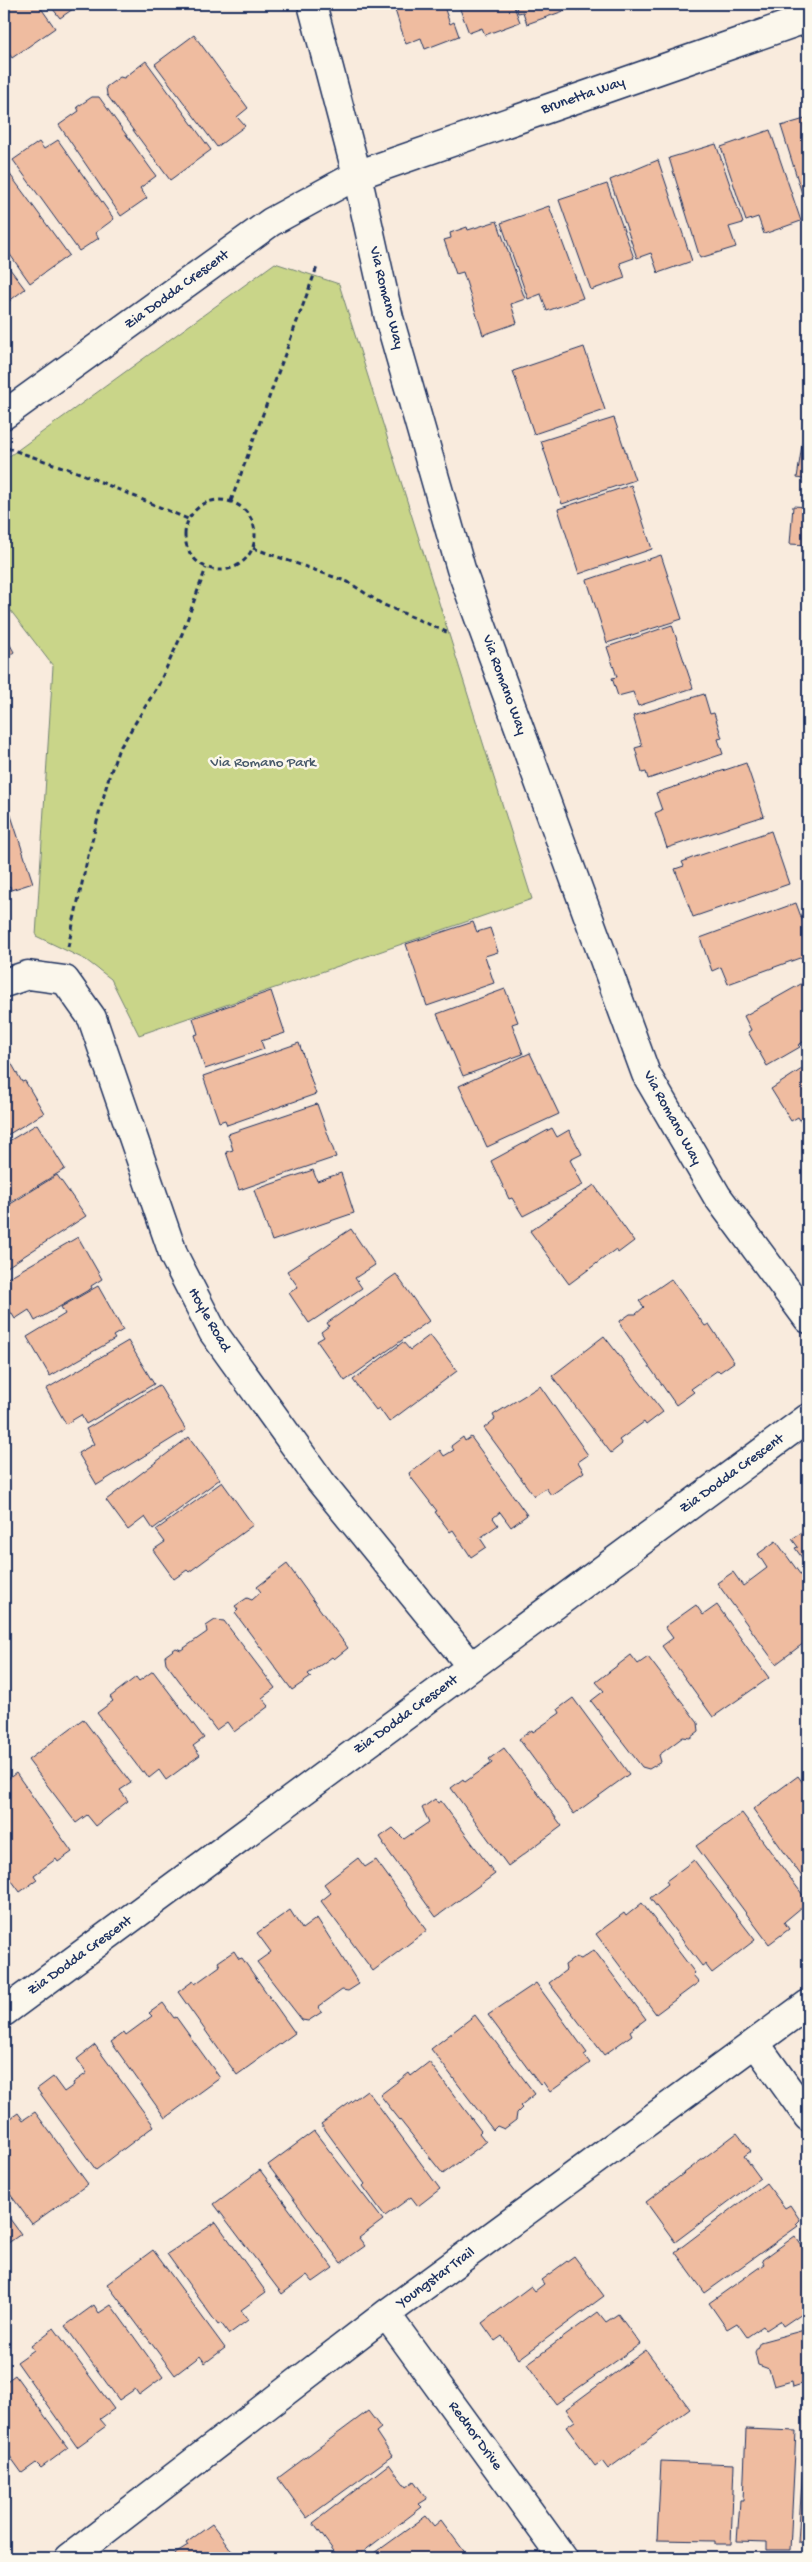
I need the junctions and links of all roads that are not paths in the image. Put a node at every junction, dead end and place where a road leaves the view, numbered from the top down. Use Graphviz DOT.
graph roads {
  1 [pos="312,4"];
  2 [pos="808,18"];
  3 [pos="358,175"];
  4 [pos="4,415"];
  5 [pos="4,983"];
  6 [pos="808,1319"];
  7 [pos="808,1418"];
  8 [pos="471,1666"];
  9 [pos="808,2004"];
  10 [pos="4,2012"];
  11 [pos="756,2044"];
  12 [pos="808,2116"];
  13 [pos="386,2314"];
  14 [pos="69,2558"];
  15 [pos="563,2558"];
  1 -- 3 [label="street, Via Romano Way"];
  2 -- 3 [label="street, Brunetta Way"];
  3 -- 4 [label="street, Zia Dodda Crescent"];
  3 -- 6 [label="street, Via Romano Way"];
  5 -- 8 [label="street, Hoyle Road"];
  7 -- 8 [label="street, Zia Dodda Crescent"];
  8 -- 10 [label="street, Zia Dodda Crescent"];
  9 -- 11 [label="street, Youngstar Trail"];
  11 -- 12 [label="street"];
  11 -- 13 [label="street, Youngstar Trail"];
  13 -- 14 [label="street, Youngstar Trail"];
  13 -- 15 [label="street, Rednor Drive"];
}
